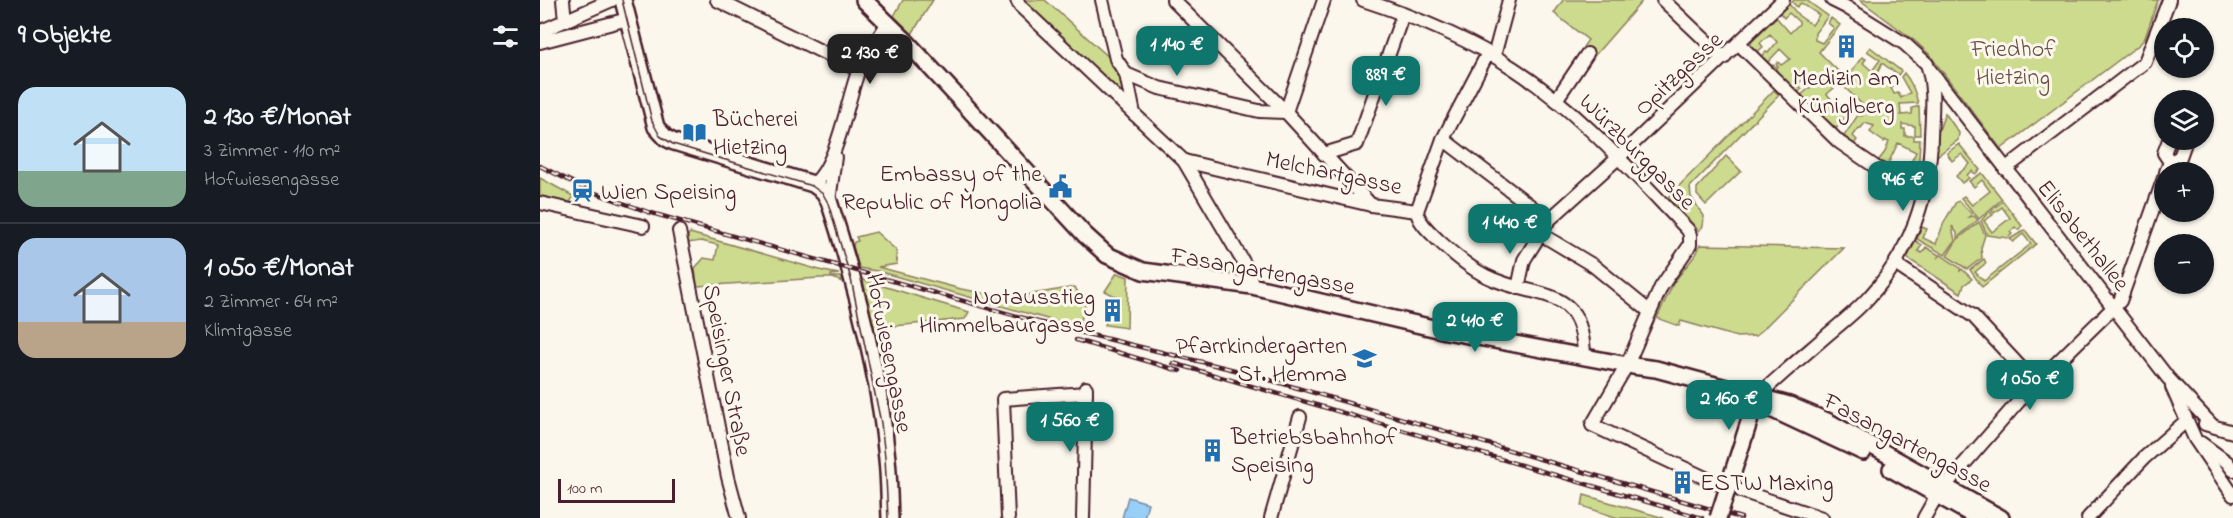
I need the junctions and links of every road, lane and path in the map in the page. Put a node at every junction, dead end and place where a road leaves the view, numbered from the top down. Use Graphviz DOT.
graph roads {
  1 [pos="563,0"];
  2 [pos="612,0"];
  3 [pos="623,0"];
  4 [pos="717,0"];
  5 [pos="864,0"];
  6 [pos="1017,0"];
  7 [pos="1102,0"];
  8 [pos="1173,0"];
  9 [pos="1324,0"];
  10 [pos="1363,0"];
  11 [pos="1509,0"];
  12 [pos="1663,0"];
  13 [pos="1783,0"];
  14 [pos="1832,0"];
  15 [pos="2169,0"];
  16 [pos="1844,4"];
  17 [pos="1403,14"];
  18 [pos="628,19"];
  19 [pos="565,21"];
  20 [pos="888,23"];
  21 [pos="1884,33"];
  22 [pos="544,34"];
  23 [pos="1739,44"];
  24 [pos="1491,54"];
  25 [pos="1587,54"];
  26 [pos="1724,58"];
  27 [pos="1928,68"];
  28 [pos="859,70"];
  29 [pos="1126,74"];
  30 [pos="1930,90"];
  31 [pos="1950,95"];
  32 [pos="1556,100"];
  33 [pos="1286,112"];
  34 [pos="1134,114"];
  35 [pos="1967,118"];
  36 [pos="1443,139"];
  37 [pos="838,141"];
  38 [pos="2183,150"];
  39 [pos="1324,154"];
  40 [pos="1618,158"];
  41 [pos="1184,160"];
  42 [pos="2175,162"];
  43 [pos="2006,169"];
  44 [pos="813,184"];
  45 [pos="1924,190"];
  46 [pos="829,201"];
  47 [pos="540,203"];
  48 [pos="1371,205"];
  49 [pos="2154,206"];
  50 [pos="1417,211"];
  51 [pos="1549,220"];
  52 [pos="643,226"];
  53 [pos="679,231"];
  54 [pos="1539,233"];
  55 [pos="1895,264"];
  56 [pos="1251,286"];
  57 [pos="1518,288"];
  58 [pos="2113,307"];
  59 [pos="1649,311"];
  60 [pos="1584,357"];
  61 [pos="1627,365"];
  62 [pos="2168,378"];
  63 [pos="2035,383"];
  64 [pos="1757,397"];
  65 [pos="1300,417"];
  66 [pos="2186,421"];
  67 [pos="2212,425"];
  68 [pos="2233,432"];
  69 [pos="2195,439"];
  70 [pos="2233,470"];
  71 [pos="1716,483"];
  72 [pos="1940,491"];
  73 [pos="1741,492"];
  74 [pos="2233,495"];
  75 [pos="739,518"];
  76 [pos="890,518"];
  77 [pos="1008,518"];
  78 [pos="1083,518"];
  79 [pos="1271,518"];
  80 [pos="1718,518"];
  81 [pos="1822,518"];
  82 [pos="1924,518"];
  83 [pos="1978,518"];
  84 [pos="2001,518"];
  85 [pos="2088,518"];
  1 -- 19 [label="street"];
  2 -- 19 [label="street"];
  3 -- 18 [label="main road"];
  4 -- 28 [label="street"];
  5 -- 20 [label="main road, Fasangartengasse"];
  6 -- 34 [label="street"];
  7 -- 29 [label="street"];
  8 -- 33 [label="street"];
  9 -- 33 [label="street"];
  10 -- 17 [label="street, Würzburggasse"];
  11 -- 24 [label="street"];
  12 -- 26 [label="street"];
  13 -- 23 [label="street, Opitzgasse"];
  14 -- 16 [label="street"];
  15 -- 43 [label="street"];
  16 -- 21 [label="street"];
  17 -- 24 [label="street, Würzburggasse"];
  17 -- 39 [label="street"];
  18 -- 22 [label="street"];
  18 -- 44 [label="main road"];
  19 -- 22 [label="street"];
  20 -- 28 [label="street, Hofwiesengasse"];
  20 -- 56 [label="main road, Fasangartengasse"];
  21 -- 27 [label="street, Elisabethallee"];
  21 -- 30 [label="street"];
  23 -- 26 [label="street, Opitzgasse"];
  23 -- 45 [label="street"];
  24 -- 32 [label="street, Würzburggasse"];
  24 -- 36 [label="street"];
  25 -- 32 [label="street"];
  26 -- 40 [label="street, Opitzgasse"];
  27 -- 30 [label="street"];
  27 -- 31 [label="street, Elisabethallee"];
  28 -- 37 [label="street, Hofwiesengasse"];
  29 -- 33 [label="street"];
  29 -- 34 [label="street"];
  30 -- 31 [label="street"];
  30 -- 35 [label="street, Elisabethallee"];
  30 -- 45 [label="street"];
  31 -- 35 [label="street, Elisabethallee"];
  32 -- 40 [label="street, Würzburggasse"];
  33 -- 39 [label="street"];
  34 -- 41 [label="street"];
  35 -- 43 [label="street, Elisabethallee"];
  36 -- 50 [label="street"];
  36 -- 51 [label="street"];
  37 -- 44 [label="street, Hofwiesengasse"];
  37 -- 46 [label="street, Hofwiesengasse"];
  38 -- 42 [label="street"];
  39 -- 48 [label="street"];
  40 -- 51 [label="street, Opitzgasse"];
  40 -- 59 [label="street, Würzburggasse"];
  41 -- 48 [label="street, Melchartgasse"];
  41 -- 56 [label="street"];
  43 -- 58 [label="street, Elisabethallee"];
  44 -- 46 [label="main road, Hofwiesengasse"];
  45 -- 55 [label="street"];
  46 -- 76 [label="main road, Hofwiesengasse"];
  47 -- 52 [label="street"];
  48 -- 50 [label="street, Melchartgasse"];
  49 -- 58 [label="street"];
  50 -- 57 [label="street, Melchartgasse"];
  51 -- 54 [label="street, Opitzgasse"];
  53 -- 75 [label="street, Speisinger Straße"];
  54 -- 57 [label="street, Opitzgasse"];
  54 -- 59 [label="street"];
  55 -- 63 [label="street"];
  55 -- 64 [label="street"];
  56 -- 60 [label="main road, Fasangartengasse"];
  57 -- 60 [label="street, Melchartgasse"];
  58 -- 62 [label="street, Elisabethallee"];
  58 -- 63 [label="street"];
  59 -- 61 [label="street, Würzburggasse"];
  60 -- 61 [label="main road, Fasangartengasse"];
  61 -- 64 [label="main road, Fasangartengasse"];
  61 -- 71 [label="street, Würzburggasse"];
  62 -- 66 [label="street, Elisabethallee"];
  62 -- 67 [label="street, Elisabethallee"];
  63 -- 72 [label="street"];
  64 -- 72 [label="main road, Fasangartengasse"];
  64 -- 80 [label="main road, bridge"];
  65 -- 79 [label="street"];
  66 -- 67 [label="street"];
  66 -- 69 [label="street, Elisabethallee"];
  66 -- 85 [label="street"];
  67 -- 68 [label="street"];
  69 -- 70 [label="street, Elisabethallee"];
  69 -- 74 [label="street, Elisabethallee"];
  72 -- 82 [label="street"];
  72 -- 83 [label="main road, Fasangartengasse"];
  72 -- 84 [label="main road, Fasangartengasse"];
  73 -- 81 [label="street"];
  77 -- 78 [label="street"];
}
